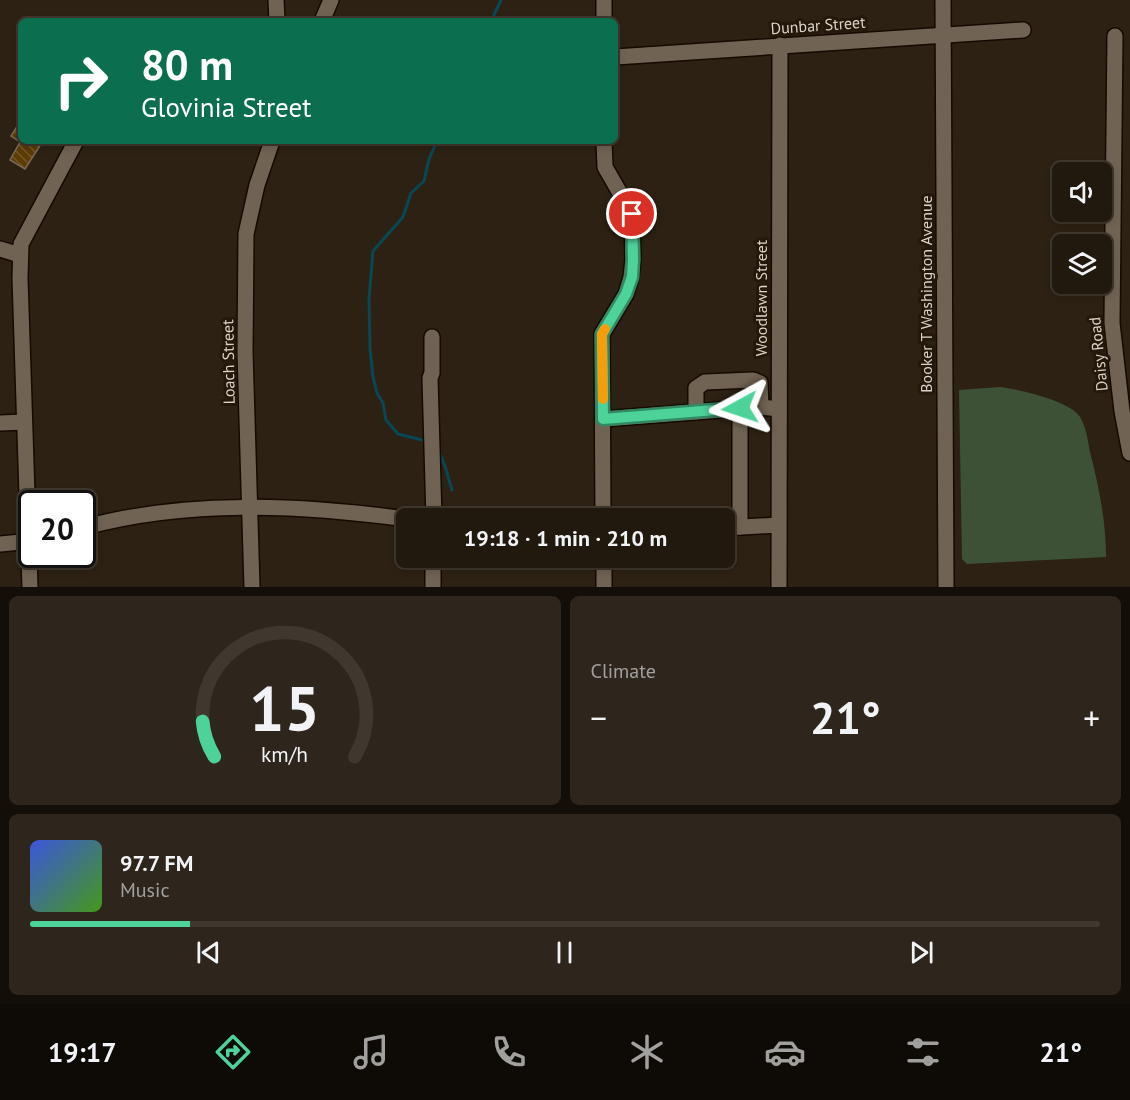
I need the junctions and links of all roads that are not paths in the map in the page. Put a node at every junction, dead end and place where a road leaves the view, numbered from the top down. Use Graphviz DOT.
graph roads {
  1 [pos="276,0"];
  2 [pos="331,0"];
  3 [pos="604,0"];
  4 [pos="943,0"];
  5 [pos="277,18"];
  6 [pos="323,18"];
  7 [pos="604,18"];
  8 [pos="1023,30"];
  9 [pos="943,35"];
  10 [pos="1116,36"];
  11 [pos="780,45"];
  12 [pos="618,57"];
  13 [pos="74,144"];
  14 [pos="271,144"];
  15 [pos="604,144"];
  16 [pos="0,249"];
  17 [pos="20,255"];
  18 [pos="432,337"];
  19 [pos="760,407"];
  20 [pos="740,408"];
  21 [pos="779,409"];
  22 [pos="696,412"];
  23 [pos="603,419"];
  24 [pos="24,422"];
  25 [pos="0,423"];
  26 [pos="1130,453"];
  27 [pos="27,490"];
  28 [pos="248,508"];
  29 [pos="434,508"];
  30 [pos="603,508"];
  31 [pos="733,508"];
  32 [pos="396,518"];
  33 [pos="96,525"];
  34 [pos="778,525"];
  35 [pos="735,528"];
  36 [pos="18,542"];
  37 [pos="0,544"];
  38 [pos="30,568"];
  39 [pos="434,568"];
  40 [pos="604,568"];
  41 [pos="30,587"];
  42 [pos="252,587"];
  43 [pos="433,587"];
  44 [pos="604,587"];
  45 [pos="779,587"];
  46 [pos="946,587"];
  1 -- 5 [label="street"];
  2 -- 6 [label="street"];
  3 -- 7 [label="street"];
  4 -- 9 [label="street, Booker T Washington Avenue"];
  8 -- 9 [label="street, Dunbar Street"];
  9 -- 11 [label="street, Dunbar Street"];
  9 -- 46 [label="street, Booker T Washington Avenue"];
  10 -- 26 [label="street, Daisy Road"];
  11 -- 12 [label="street, Dunbar Street"];
  11 -- 21 [label="street, Woodlawn Street"];
  13 -- 17 [label="street"];
  14 -- 28 [label="street, Loach Street"];
  15 -- 23 [label="street"];
  16 -- 17 [label="street"];
  17 -- 24 [label="street"];
  18 -- 29 [label="street"];
  19 -- 20 [label="street"];
  19 -- 21 [label="street"];
  19 -- 22 [label="street"];
  20 -- 22 [label="street"];
  20 -- 31 [label="street"];
  21 -- 34 [label="street, Woodlawn Street"];
  22 -- 23 [label="street"];
  23 -- 30 [label="street"];
  24 -- 25 [label="street"];
  24 -- 27 [label="street"];
  28 -- 32 [label="street"];
  28 -- 33 [label="street"];
  28 -- 42 [label="street, Loach Street"];
  34 -- 35 [label="street"];
  34 -- 45 [label="street, Woodlawn Street"];
  36 -- 37 [label="street"];
  38 -- 41 [label="street"];
  39 -- 43 [label="street"];
  40 -- 44 [label="street"];
}
